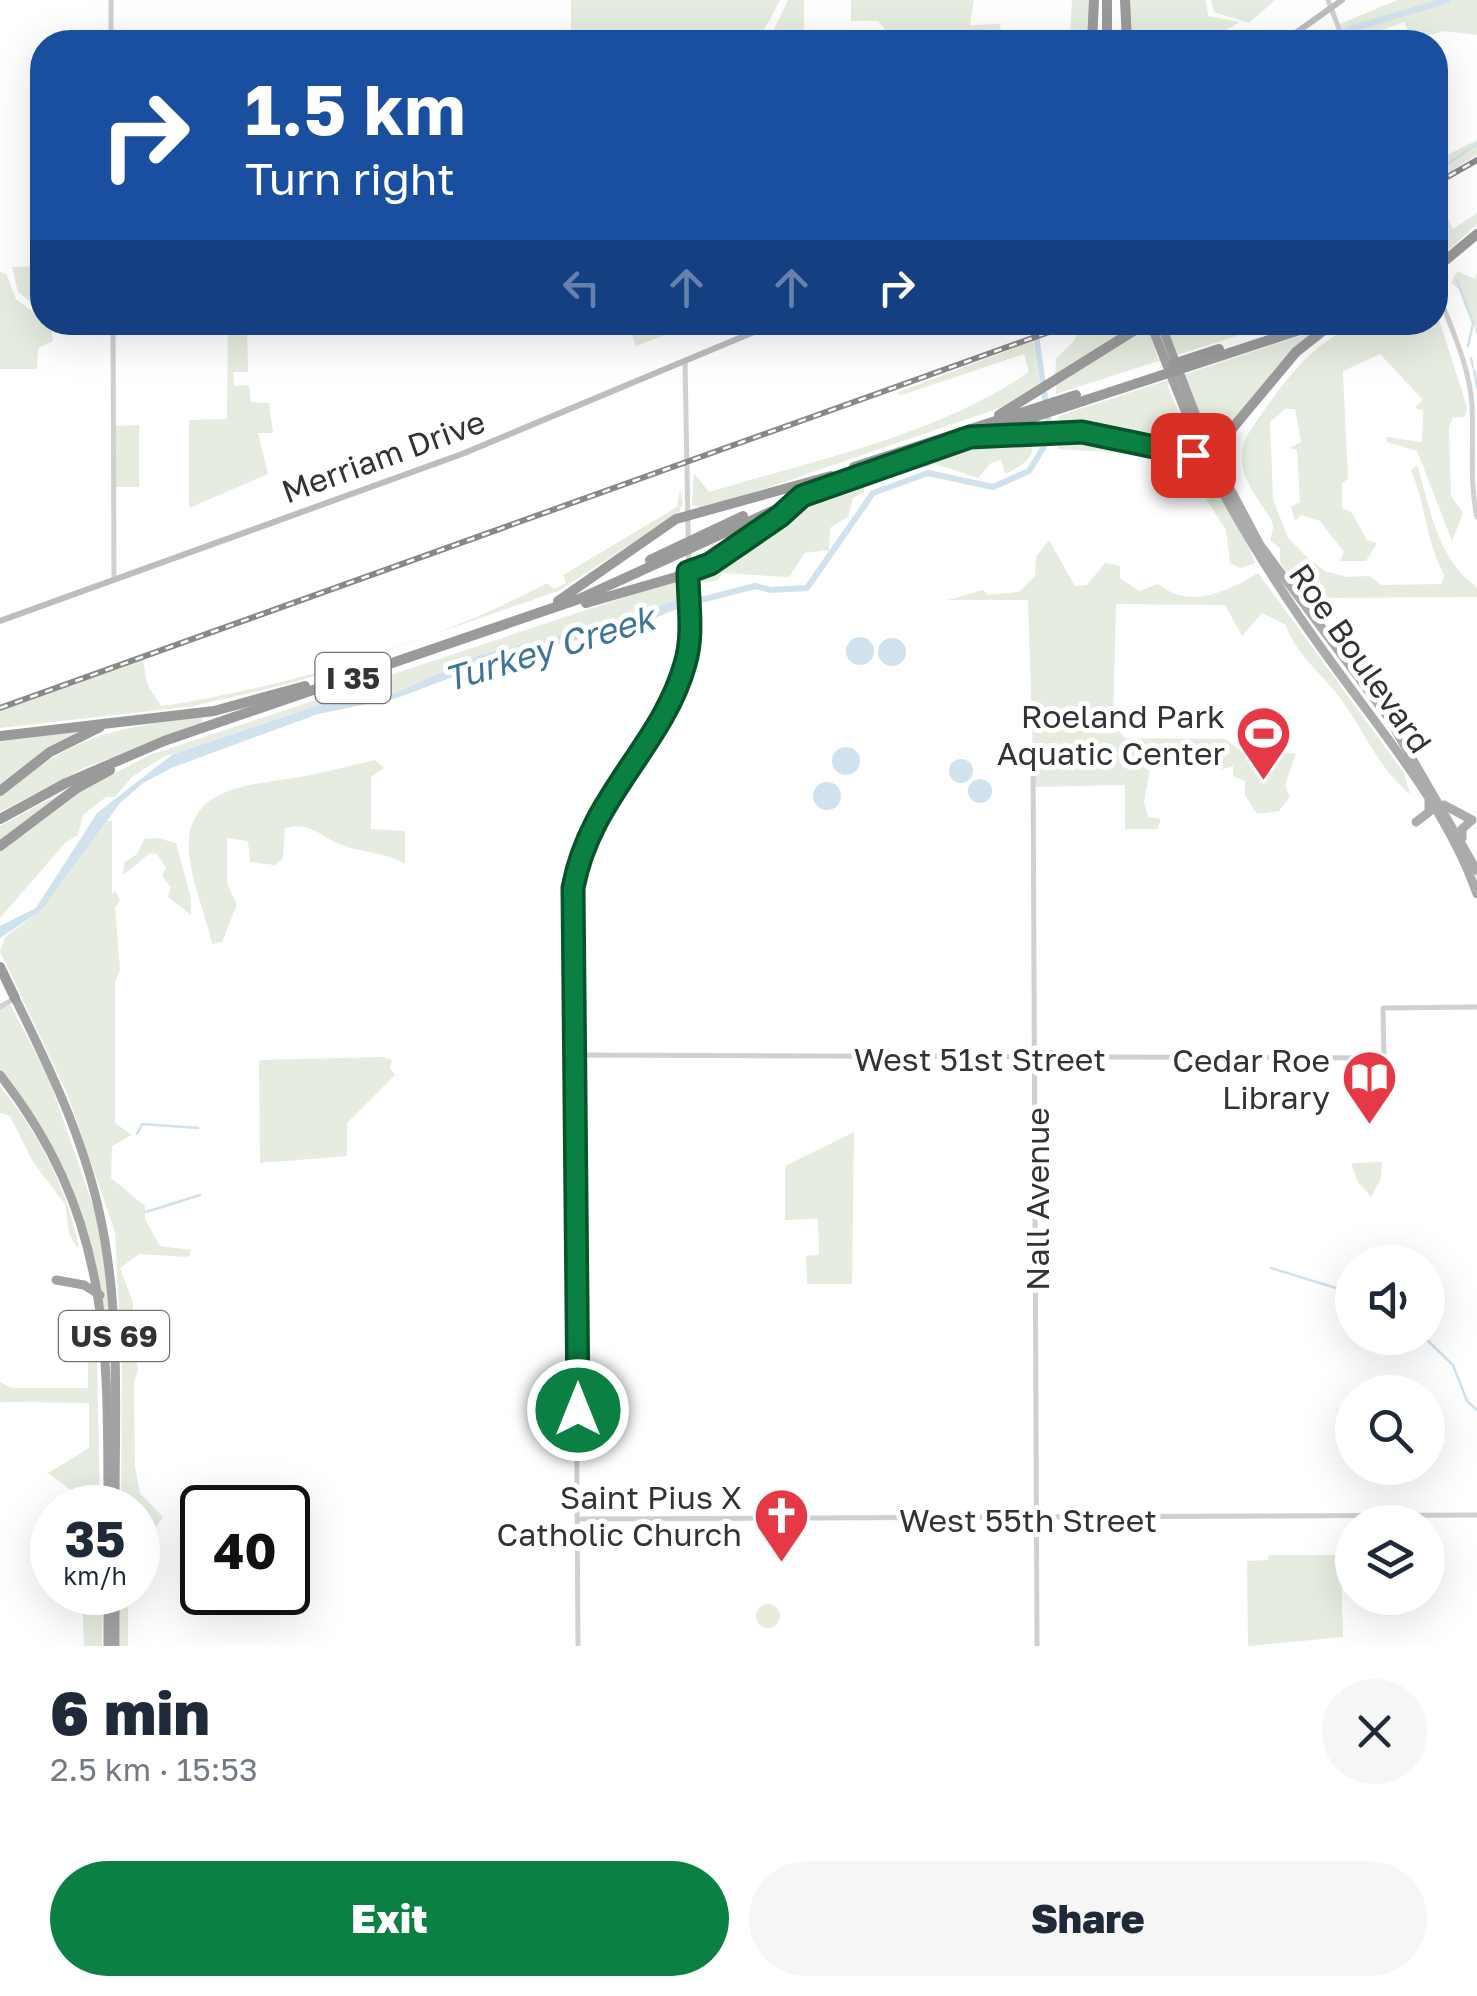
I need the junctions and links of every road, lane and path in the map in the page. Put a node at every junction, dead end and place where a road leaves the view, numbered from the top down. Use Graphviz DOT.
graph roads {
  1 [pos="112,0"];
  2 [pos="1094,0"];
  3 [pos="1110,0"];
  4 [pos="1125,0"];
  5 [pos="1328,0"];
  6 [pos="1342,0"];
  7 [pos="1331,9"];
  8 [pos="112,30"];
  9 [pos="1093,30"];
  10 [pos="1110,30"];
  11 [pos="1126,30"];
  12 [pos="1300,30"];
  13 [pos="1339,30"];
  14 [pos="1477,234"];
  15 [pos="1477,243"];
  16 [pos="1450,263"];
  17 [pos="1448,320"];
  18 [pos="113,335"];
  19 [pos="746,335"];
  20 [pos="1131,335"];
  21 [pos="1156,335"];
  22 [pos="1262,335"];
  23 [pos="1282,335"];
  24 [pos="1318,335"];
  25 [pos="685,360"];
  26 [pos="1077,398"];
  27 [pos="1018,413"];
  28 [pos="1230,431"];
  29 [pos="970,437"];
  30 [pos="1205,449"];
  31 [pos="1184,455"];
  32 [pos="831,476"];
  33 [pos="1214,478"];
  34 [pos="1229,489"];
  35 [pos="802,496"];
  36 [pos="1477,517"];
  37 [pos="688,522"];
  38 [pos="688,574"];
  39 [pos="114,580"];
  40 [pos="558,600"];
  41 [pos="541,614"];
  42 [pos="0,621"];
  43 [pos="106,724"];
  44 [pos="0,736"];
  45 [pos="164,741"];
  46 [pos="1033,752"];
  47 [pos="0,791"];
  48 [pos="1428,798"];
  49 [pos="1440,802"];
  50 [pos="0,819"];
  51 [pos="1416,822"];
  52 [pos="1462,840"];
  53 [pos="0,846"];
  54 [pos="1477,871"];
  55 [pos="1477,894"];
  56 [pos="0,967"];
  57 [pos="15,998"];
  58 [pos="0,1007"];
  59 [pos="1477,1007"];
  60 [pos="576,1056"];
  61 [pos="1036,1060"];
  62 [pos="0,1075"];
  63 [pos="93,1264"];
  64 [pos="100,1295"];
  65 [pos="110,1485"];
  66 [pos="111,1485"];
  67 [pos="1477,1515"];
  68 [pos="578,1520"];
  69 [pos="1038,1521"];
  70 [pos="109,1615"];
  71 [pos="111,1615"];
  72 [pos="112,1645"];
  73 [pos="578,1646"];
  74 [pos="1038,1646"];
  1 -- 8 [label="street"];
  2 -- 9 [label="highway"];
  3 -- 10 [label="highway"];
  4 -- 11 [label="highway"];
  5 -- 7 [label="street"];
  6 -- 7 [label="main road"];
  7 -- 12 [label="main road"];
  7 -- 13 [label="street"];
  14 -- 16 [label="highway"];
  15 -- 16 [label="highway"];
  17 -- 36 [label="street"];
  18 -- 39 [label="street"];
  19 -- 25 [label="main road, Merriam Drive"];
  20 -- 27 [label="highway"];
  21 -- 30 [label="highway"];
  22 -- 26 [label="highway, I 35"];
  23 -- 26 [label="highway, I 35"];
  24 -- 28 [label="highway"];
  25 -- 37 [label="street"];
  25 -- 39 [label="main road, Merriam Drive"];
  26 -- 27 [label="highway, I 35"];
  27 -- 29 [label="highway, I 35"];
  27 -- 32 [label="highway, I 35"];
  28 -- 30 [label="highway"];
  28 -- 34 [label="highway"];
  29 -- 31 [label="highway"];
  29 -- 35 [label="highway, I 35"];
  30 -- 31 [label="highway"];
  30 -- 33 [label="main road, Roe Boulevard"];
  30 -- 34 [label="main road, Roe Boulevard"];
  31 -- 33 [label="highway"];
  32 -- 37 [label="highway"];
  32 -- 40 [label="highway, I 35"];
  33 -- 48 [label="main road, Roe Boulevard"];
  34 -- 49 [label="main road, Roe Boulevard"];
  35 -- 38 [label="highway"];
  35 -- 41 [label="highway, I 35"];
  37 -- 38 [label="street"];
  37 -- 40 [label="highway"];
  38 -- 41 [label="highway"];
  38 -- 60 [label="street"];
  39 -- 42 [label="main road, Merriam Drive"];
  40 -- 43 [label="highway, I 35"];
  41 -- 45 [label="highway, I 35"];
  43 -- 44 [label="highway, I 35"];
  43 -- 47 [label="highway"];
  45 -- 50 [label="highway, I 35"];
  45 -- 53 [label="highway"];
  46 -- 61 [label="street, Nall Avenue"];
  48 -- 51 [label="main road"];
  48 -- 55 [label="main road, Roe Boulevard"];
  49 -- 52 [label="main road, Roe Boulevard"];
  49 -- 52 [label="main road"];
  52 -- 54 [label="main road, Roe Boulevard"];
  56 -- 57 [label="highway, US 69"];
  57 -- 58 [label="street"];
  57 -- 66 [label="highway, US 69"];
  59 -- 61 [label="street, West 51st Street"];
  60 -- 61 [label="street, West 51st Street"];
  60 -- 68 [label="street"];
  61 -- 69 [label="street, Nall Avenue"];
  62 -- 63 [label="highway, US 69"];
  63 -- 64 [label="highway, US 69"];
  63 -- 64 [label="highway"];
  64 -- 65 [label="highway, US 69"];
  67 -- 69 [label="street, West 55th Street"];
  68 -- 69 [label="street, West 55th Street"];
  68 -- 73 [label="street"];
  69 -- 74 [label="street, Nall Avenue"];
  70 -- 72 [label="highway"];
  71 -- 72 [label="highway"];
}
